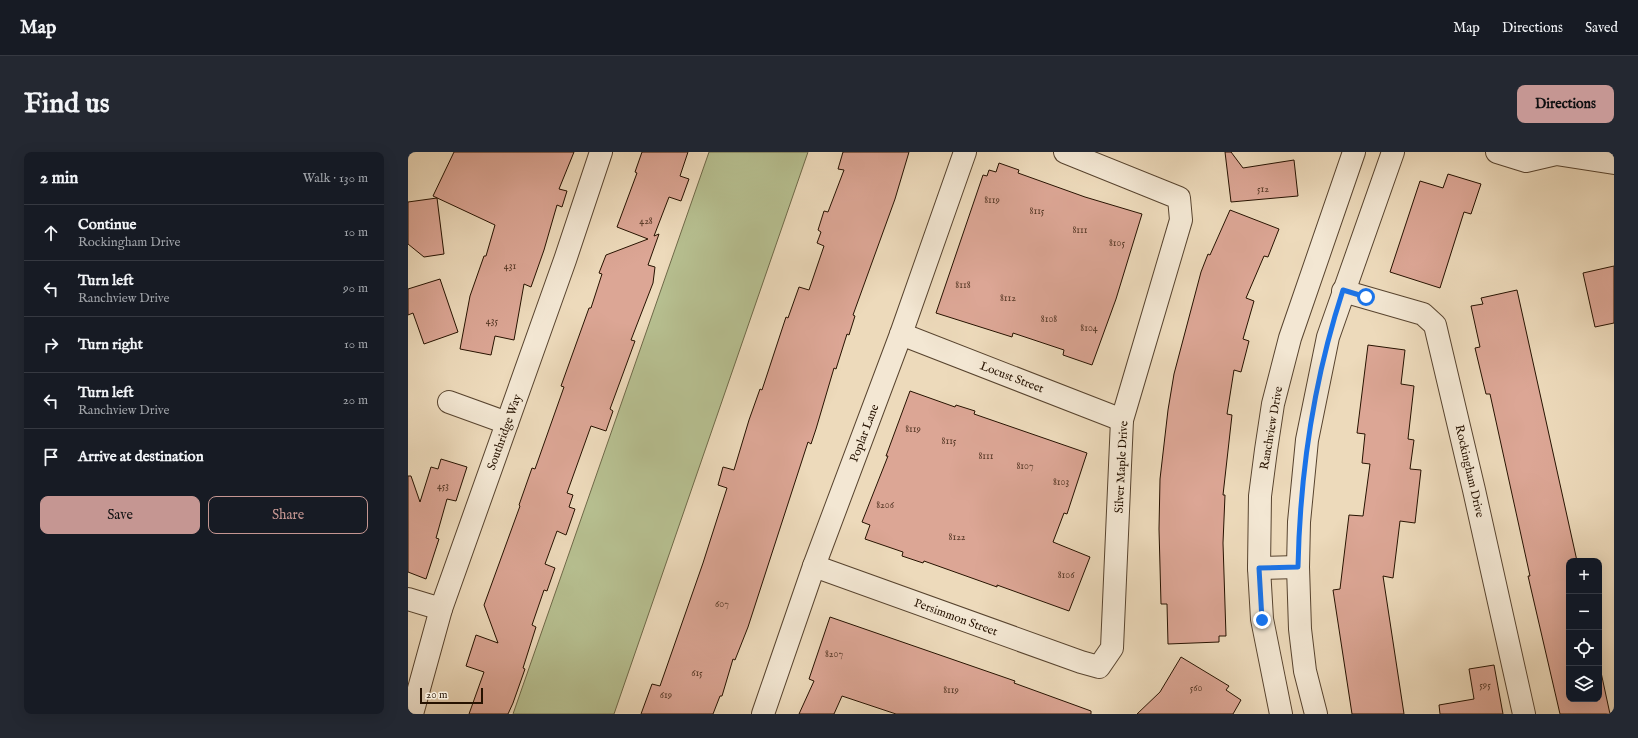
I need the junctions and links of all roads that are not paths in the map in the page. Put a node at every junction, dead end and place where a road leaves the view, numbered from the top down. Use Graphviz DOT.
graph roads {
  1 [pos="601,152"];
  2 [pos="965,152"];
  3 [pos="1065,152"];
  4 [pos="1354,152"];
  5 [pos="1393,152"];
  6 [pos="1497,152"];
  7 [pos="1556,153"];
  8 [pos="1614,163"];
  9 [pos="1343,290"];
  10 [pos="901,334"];
  11 [pos="449,402"];
  12 [pos="1122,420"];
  13 [pos="507,423"];
  14 [pos="814,566"];
  15 [pos="1298,567"];
  16 [pos="1259,568"];
  17 [pos="408,599"];
  18 [pos="441,609"];
  19 [pos="1099,667"];
  20 [pos="412,714"];
  21 [pos="763,714"];
  22 [pos="1281,714"];
  23 [pos="1316,714"];
  24 [pos="1524,714"];
  1 -- 13 [label="street, Southridge Way"];
  2 -- 10 [label="street, Poplar Lane"];
  3 -- 12 [label="street, Silver Maple Drive"];
  4 -- 16 [label="street, Ranchview Drive"];
  5 -- 9 [label="street"];
  6 -- 7 [label="street"];
  7 -- 8 [label="street"];
  9 -- 15 [label="street"];
  9 -- 24 [label="street, Rockingham Drive"];
  10 -- 12 [label="street, Locust Street"];
  10 -- 14 [label="street, Poplar Lane"];
  11 -- 13 [label="street"];
  12 -- 19 [label="street, Silver Maple Drive"];
  13 -- 18 [label="street, Southridge Way"];
  14 -- 19 [label="street, Persimmon Street"];
  14 -- 21 [label="street, Poplar Lane"];
  15 -- 16 [label="street"];
  15 -- 23 [label="street"];
  16 -- 22 [label="street, Ranchview Drive"];
  17 -- 18 [label="street"];
  18 -- 20 [label="street, Southridge Way"];
}
